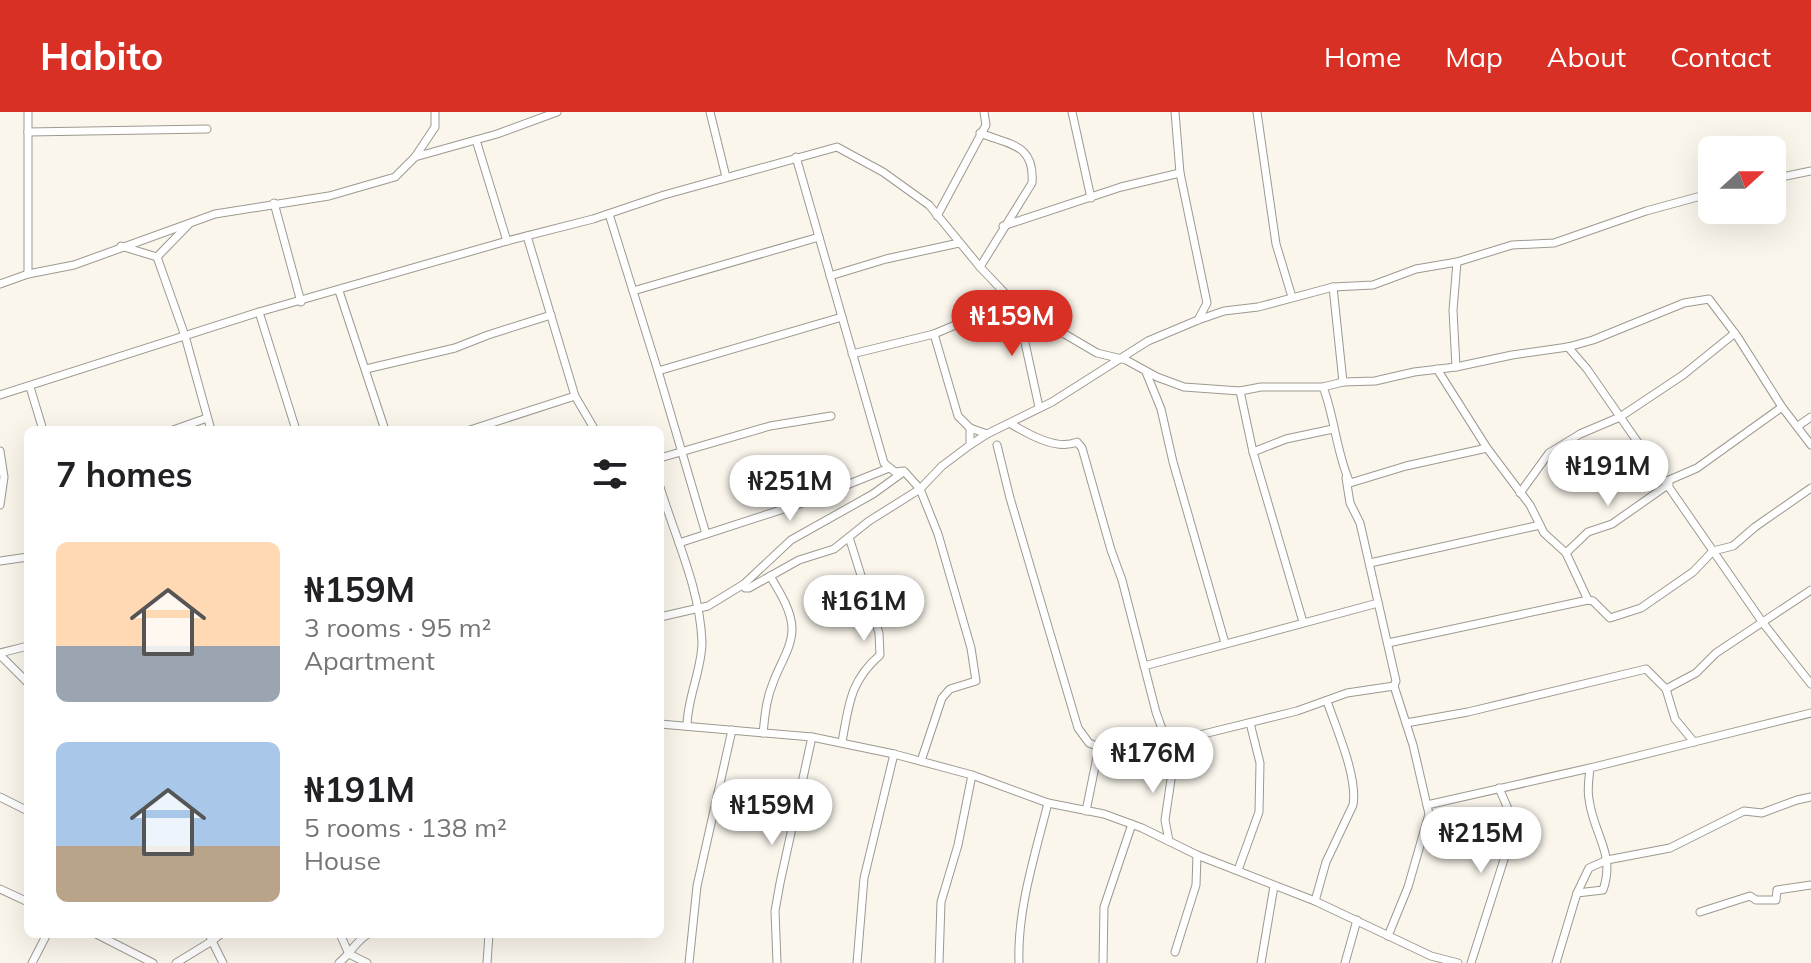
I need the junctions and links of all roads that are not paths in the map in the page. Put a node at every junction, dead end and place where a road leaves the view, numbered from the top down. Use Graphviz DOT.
graph roads {
  1 [pos="28,112"];
  2 [pos="435,112"];
  3 [pos="557,112"];
  4 [pos="710,112"];
  5 [pos="984,112"];
  6 [pos="1072,112"];
  7 [pos="1177,112"];
  8 [pos="1257,112"];
  9 [pos="207,129"];
  10 [pos="28,132"];
  11 [pos="980,133"];
  12 [pos="476,140"];
  13 [pos="415,157"];
  14 [pos="796,157"];
  15 [pos="1811,171"];
  16 [pos="1180,173"];
  17 [pos="1786,176"];
  18 [pos="726,177"];
  19 [pos="1698,197"];
  20 [pos="1091,198"];
  21 [pos="274,203"];
  22 [pos="609,214"];
  23 [pos="937,216"];
  24 [pos="190,222"];
  25 [pos="1003,226"];
  26 [pos="527,236"];
  27 [pos="819,237"];
  28 [pos="507,241"];
  29 [pos="959,243"];
  30 [pos="121,246"];
  31 [pos="157,257"];
  32 [pos="1457,262"];
  33 [pos="980,267"];
  34 [pos="28,274"];
  35 [pos="830,276"];
  36 [pos="0,284"];
  37 [pos="1333,287"];
  38 [pos="339,291"];
  39 [pos="633,291"];
  40 [pos="1292,297"];
  41 [pos="301,302"];
  42 [pos="1014,303"];
  43 [pos="1207,303"];
  44 [pos="1224,311"];
  45 [pos="259,312"];
  46 [pos="551,315"];
  47 [pos="842,317"];
  48 [pos="1198,320"];
  49 [pos="1735,333"];
  50 [pos="934,334"];
  51 [pos="185,336"];
  52 [pos="1568,347"];
  53 [pos="852,354"];
  54 [pos="1119,359"];
  55 [pos="1456,367"];
  56 [pos="366,369"];
  57 [pos="1437,369"];
  58 [pos="658,371"];
  59 [pos="1146,372"];
  60 [pos="1343,382"];
  61 [pos="30,387"];
  62 [pos="1323,387"];
  63 [pos="1240,391"];
  64 [pos="0,395"];
  65 [pos="575,396"];
  66 [pos="1039,407"];
  67 [pos="1782,407"];
  68 [pos="831,416"];
  69 [pos="1620,417"];
  70 [pos="1811,417"];
  71 [pos="207,418"];
  72 [pos="1011,424"];
  73 [pos="42,426"];
  74 [pos="184,426"];
  75 [pos="210,426"];
  76 [pos="295,426"];
  77 [pos="384,426"];
  78 [pos="482,426"];
  79 [pos="593,426"];
  80 [pos="1798,426"];
  81 [pos="970,428"];
  82 [pos="1333,429"];
  83 [pos="987,434"];
  84 [pos="970,445"];
  85 [pos="997,445"];
  86 [pos="1811,445"];
  87 [pos="1487,448"];
  88 [pos="0,451"];
  89 [pos="1253,452"];
  90 [pos="682,453"];
  91 [pos="664,457"];
  92 [pos="889,468"];
  93 [pos="904,471"];
  94 [pos="1350,483"];
  95 [pos="1668,483"];
  96 [pos="1811,488"];
  97 [pos="920,489"];
  98 [pos="1520,493"];
  99 [pos="664,499"];
  100 [pos="0,505"];
  101 [pos="1540,525"];
  102 [pos="706,534"];
  103 [pos="849,537"];
  104 [pos="679,543"];
  105 [pos="1713,551"];
  106 [pos="1566,553"];
  107 [pos="24,558"];
  108 [pos="0,561"];
  109 [pos="1370,563"];
  110 [pos="770,576"];
  111 [pos="744,584"];
  112 [pos="1811,590"];
  113 [pos="1588,600"];
  114 [pos="1378,603"];
  115 [pos="698,609"];
  116 [pos="664,616"];
  117 [pos="1303,622"];
  118 [pos="1763,623"];
  119 [pos="1225,643"];
  120 [pos="1388,643"];
  121 [pos="24,647"];
  122 [pos="0,654"];
  123 [pos="1144,666"];
  124 [pos="24,679"];
  125 [pos="1811,684"];
  126 [pos="1394,686"];
  127 [pos="1666,689"];
  128 [pos="1327,701"];
  129 [pos="1811,713"];
  130 [pos="1250,723"];
  131 [pos="1406,723"];
  132 [pos="664,724"];
  133 [pos="687,726"];
  134 [pos="732,730"];
  135 [pos="763,733"];
  136 [pos="812,737"];
  137 [pos="842,742"];
  138 [pos="1694,742"];
  139 [pos="1167,743"];
  140 [pos="894,754"];
  141 [pos="921,761"];
  142 [pos="1590,768"];
  143 [pos="972,775"];
  144 [pos="1499,788"];
  145 [pos="0,797"];
  146 [pos="1811,797"];
  147 [pos="1048,803"];
  148 [pos="1427,805"];
  149 [pos="24,809"];
  150 [pos="1086,811"];
  151 [pos="1132,824"];
  152 [pos="1169,841"];
  153 [pos="1197,855"];
  154 [pos="1607,860"];
  155 [pos="1238,870"];
  156 [pos="1811,885"];
  157 [pos="1274,886"];
  158 [pos="0,889"];
  159 [pos="1577,893"];
  160 [pos="24,900"];
  161 [pos="1315,901"];
  162 [pos="1700,912"];
  163 [pos="1357,920"];
  164 [pos="1388,936"];
  165 [pos="45,938"];
  166 [pos="104,938"];
  167 [pos="210,938"];
  168 [pos="342,938"];
  169 [pos="361,938"];
  170 [pos="489,938"];
  171 [pos="1175,952"];
  172 [pos="349,954"];
  173 [pos="1430,959"];
  174 [pos="32,963"];
  175 [pos="153,963"];
  176 [pos="176,963"];
  177 [pos="223,963"];
  178 [pos="339,963"];
  179 [pos="367,963"];
  180 [pos="487,963"];
  181 [pos="689,963"];
  182 [pos="777,963"];
  183 [pos="857,963"];
  184 [pos="939,963"];
  185 [pos="1019,963"];
  186 [pos="1103,963"];
  187 [pos="1261,963"];
  188 [pos="1345,963"];
  189 [pos="1458,963"];
  190 [pos="1471,963"];
  191 [pos="1556,963"];
  1 -- 10 [label="street"];
  2 -- 13 [label="street"];
  3 -- 12 [label="street"];
  4 -- 18 [label="street"];
  5 -- 11 [label="street"];
  6 -- 20 [label="street"];
  7 -- 16 [label="street"];
  8 -- 40 [label="street"];
  9 -- 10 [label="street"];
  10 -- 34 [label="street"];
  11 -- 23 [label="street"];
  11 -- 25 [label="street"];
  12 -- 13 [label="street"];
  12 -- 28 [label="street"];
  13 -- 21 [label="street"];
  14 -- 18 [label="street"];
  14 -- 23 [label="street"];
  14 -- 27 [label="street"];
  15 -- 17 [label="street"];
  16 -- 20 [label="street"];
  16 -- 43 [label="street"];
  18 -- 22 [label="street"];
  19 -- 32 [label="street"];
  20 -- 25 [label="street"];
  21 -- 24 [label="street"];
  21 -- 41 [label="street"];
  22 -- 26 [label="street"];
  22 -- 39 [label="street"];
  23 -- 29 [label="street"];
  24 -- 30 [label="street"];
  24 -- 31 [label="street"];
  25 -- 33 [label="street"];
  26 -- 28 [label="street"];
  26 -- 46 [label="street"];
  27 -- 35 [label="street"];
  27 -- 39 [label="street"];
  28 -- 38 [label="street"];
  29 -- 33 [label="street"];
  29 -- 35 [label="street"];
  30 -- 31 [label="street"];
  30 -- 34 [label="street"];
  31 -- 51 [label="street"];
  32 -- 37 [label="street"];
  32 -- 55 [label="street"];
  33 -- 42 [label="street"];
  34 -- 36 [label="street"];
  35 -- 47 [label="street"];
  37 -- 40 [label="street"];
  37 -- 60 [label="street"];
  38 -- 41 [label="street"];
  38 -- 56 [label="street"];
  39 -- 58 [label="street"];
  40 -- 44 [label="street"];
  41 -- 45 [label="street"];
  42 -- 50 [label="street"];
  42 -- 54 [label="street"];
  42 -- 66 [label="street"];
  43 -- 44 [label="street"];
  43 -- 48 [label="street"];
  44 -- 48 [label="street"];
  45 -- 51 [label="street"];
  45 -- 76 [label="street"];
  46 -- 56 [label="street"];
  46 -- 65 [label="street"];
  47 -- 53 [label="street"];
  47 -- 58 [label="street"];
  48 -- 54 [label="street"];
  49 -- 52 [label="street"];
  49 -- 67 [label="street"];
  49 -- 69 [label="street"];
  50 -- 53 [label="street"];
  50 -- 81 [label="street"];
  51 -- 61 [label="street"];
  51 -- 71 [label="street"];
  52 -- 55 [label="street"];
  52 -- 69 [label="street"];
  53 -- 92 [label="street"];
  54 -- 59 [label="street"];
  54 -- 66 [label="street"];
  55 -- 57 [label="street"];
  56 -- 77 [label="street"];
  57 -- 60 [label="street"];
  57 -- 87 [label="street"];
  58 -- 90 [label="street"];
  59 -- 63 [label="street"];
  59 -- 119 [label="street"];
  60 -- 62 [label="street"];
  61 -- 64 [label="street"];
  61 -- 73 [label="street"];
  62 -- 63 [label="street"];
  62 -- 82 [label="street"];
  63 -- 89 [label="street"];
  65 -- 78 [label="street"];
  65 -- 79 [label="street"];
  66 -- 72 [label="street"];
  67 -- 80 [label="street"];
  67 -- 95 [label="street"];
  68 -- 90 [label="street"];
  69 -- 95 [label="street"];
  69 -- 98 [label="street"];
  70 -- 80 [label="street"];
  71 -- 74 [label="street"];
  71 -- 75 [label="street"];
  72 -- 83 [label="street"];
  72 -- 123 [label="street"];
  80 -- 86 [label="street"];
  81 -- 83 [label="street"];
  81 -- 84 [label="street"];
  82 -- 89 [label="street"];
  82 -- 94 [label="street"];
  83 -- 84 [label="street"];
  84 -- 97 [label="street"];
  85 -- 150 [label="street"];
  87 -- 94 [label="street"];
  87 -- 98 [label="street"];
  88 -- 100 [label="street"];
  89 -- 117 [label="street"];
  90 -- 91 [label="street"];
  90 -- 102 [label="street"];
  92 -- 93 [label="street"];
  92 -- 102 [label="street"];
  93 -- 97 [label="street"];
  93 -- 111 [label="street"];
  94 -- 109 [label="street"];
  95 -- 105 [label="street"];
  95 -- 106 [label="street"];
  96 -- 105 [label="street"];
  97 -- 103 [label="street"];
  97 -- 141 [label="street"];
  98 -- 101 [label="street"];
  99 -- 104 [label="street"];
  101 -- 106 [label="street"];
  101 -- 109 [label="street"];
  102 -- 104 [label="street"];
  103 -- 110 [label="street"];
  103 -- 137 [label="street"];
  104 -- 115 [label="street"];
  105 -- 113 [label="street"];
  105 -- 118 [label="street"];
  106 -- 113 [label="street"];
  107 -- 108 [label="street"];
  109 -- 114 [label="street"];
  110 -- 111 [label="street"];
  110 -- 135 [label="street"];
  111 -- 115 [label="street"];
  112 -- 118 [label="street"];
  113 -- 120 [label="street"];
  114 -- 117 [label="street"];
  114 -- 120 [label="street"];
  115 -- 116 [label="street"];
  115 -- 133 [label="street"];
  117 -- 119 [label="street"];
  118 -- 125 [label="street"];
  118 -- 127 [label="street"];
  119 -- 123 [label="street"];
  120 -- 126 [label="street"];
  121 -- 122 [label="street"];
  122 -- 124 [label="street"];
  123 -- 139 [label="street"];
  126 -- 128 [label="street"];
  126 -- 131 [label="street"];
  127 -- 131 [label="street"];
  127 -- 138 [label="street"];
  128 -- 130 [label="street"];
  128 -- 161 [label="street"];
  129 -- 138 [label="street"];
  130 -- 139 [label="street"];
  130 -- 155 [label="street"];
  131 -- 148 [label="street"];
  132 -- 133 [label="street"];
  133 -- 134 [label="street"];
  134 -- 135 [label="street"];
  134 -- 181 [label="street"];
  135 -- 136 [label="street"];
  136 -- 137 [label="street"];
  136 -- 182 [label="street"];
  137 -- 140 [label="street"];
  138 -- 142 [label="street"];
  139 -- 152 [label="street"];
  140 -- 141 [label="street"];
  140 -- 183 [label="street"];
  141 -- 143 [label="street"];
  142 -- 144 [label="street"];
  142 -- 154 [label="street"];
  143 -- 147 [label="street"];
  143 -- 184 [label="street"];
  144 -- 148 [label="street"];
  144 -- 190 [label="street"];
  145 -- 149 [label="street"];
  146 -- 154 [label="street"];
  147 -- 150 [label="street"];
  147 -- 185 [label="street"];
  148 -- 164 [label="street"];
  150 -- 151 [label="street"];
  151 -- 152 [label="street"];
  151 -- 186 [label="street"];
  152 -- 153 [label="street"];
  153 -- 155 [label="street"];
  153 -- 171 [label="street"];
  154 -- 159 [label="street"];
  154 -- 159 [label="street"];
  155 -- 157 [label="street"];
  156 -- 162 [label="street"];
  157 -- 161 [label="street"];
  157 -- 187 [label="street"];
  158 -- 160 [label="street"];
  159 -- 191 [label="street"];
  161 -- 163 [label="street"];
  163 -- 164 [label="street"];
  163 -- 188 [label="street"];
  164 -- 173 [label="street"];
  165 -- 174 [label="street"];
  166 -- 175 [label="street"];
  167 -- 176 [label="street"];
  167 -- 177 [label="street"];
  168 -- 172 [label="street"];
  169 -- 172 [label="street"];
  170 -- 180 [label="street"];
  172 -- 178 [label="street"];
  172 -- 179 [label="street"];
  173 -- 189 [label="street"];
}
